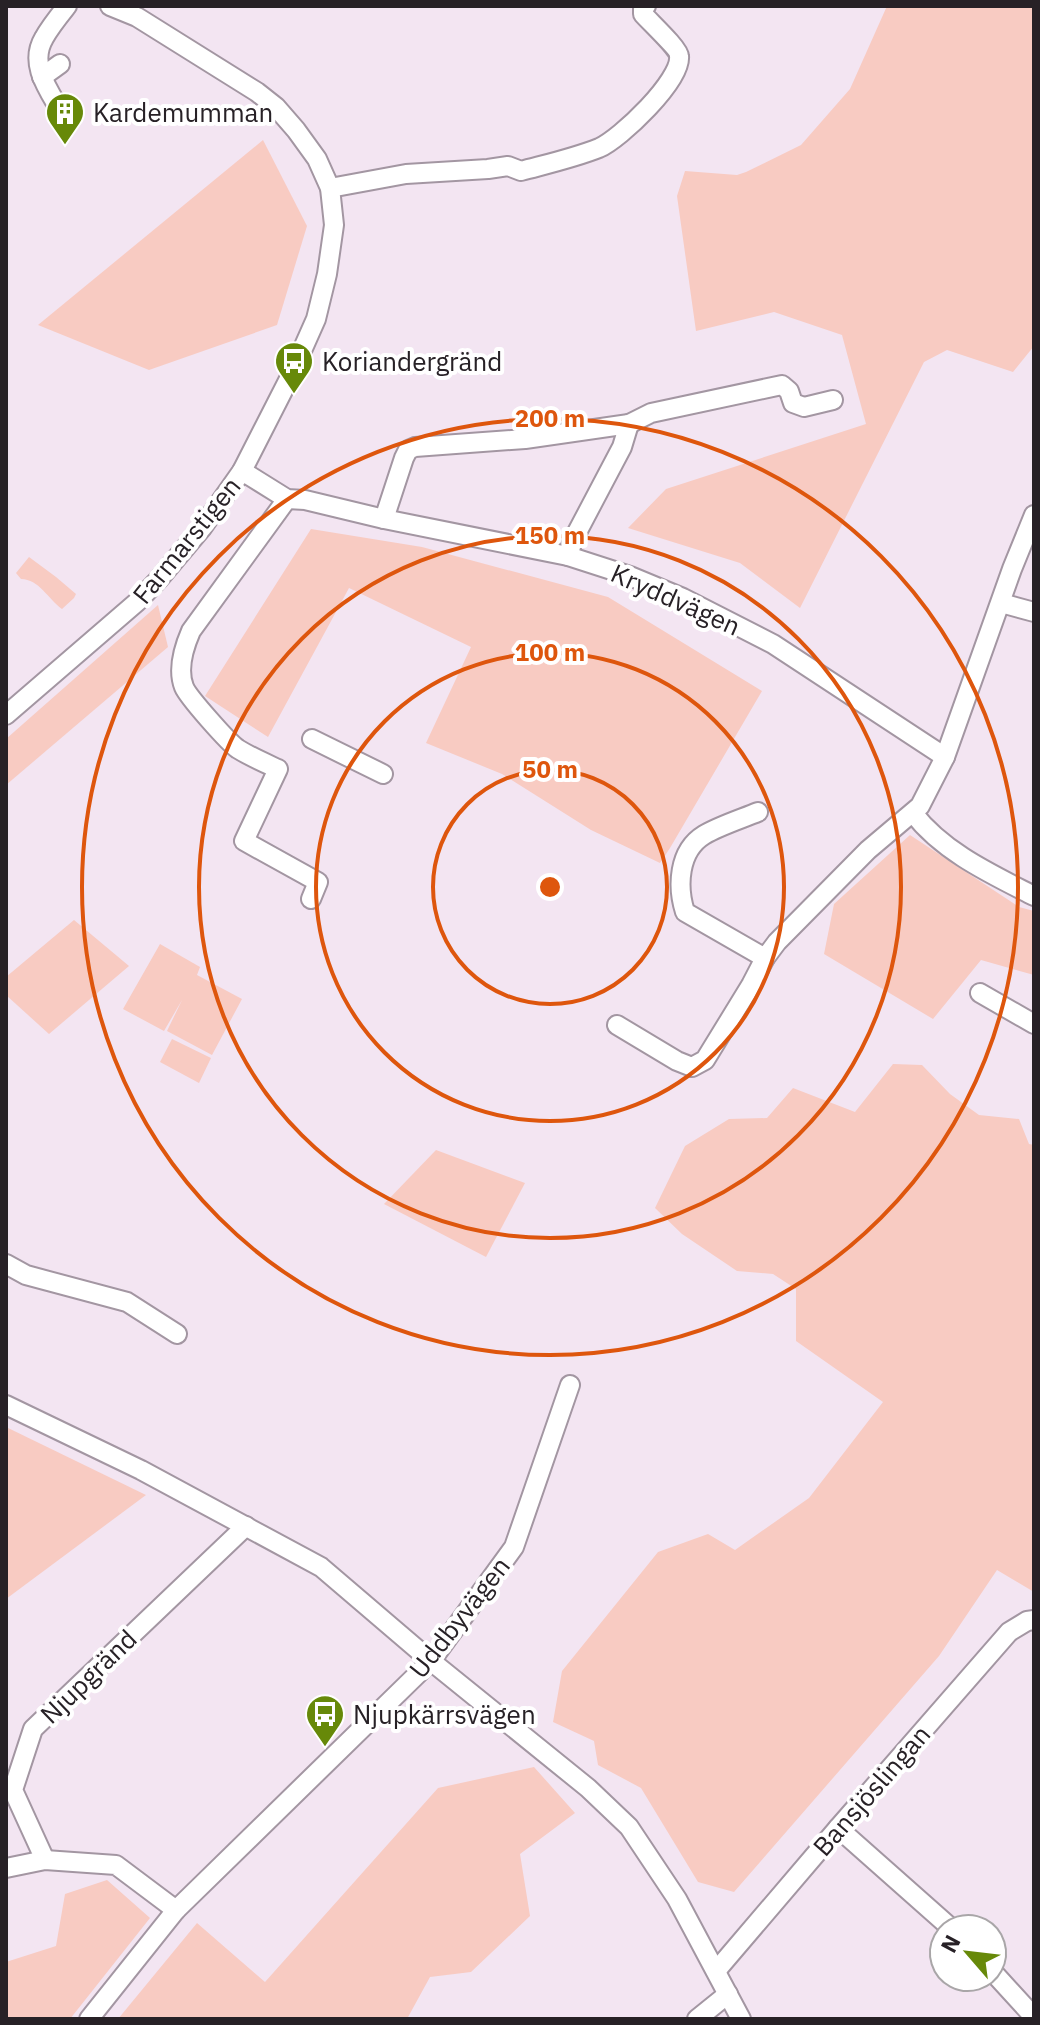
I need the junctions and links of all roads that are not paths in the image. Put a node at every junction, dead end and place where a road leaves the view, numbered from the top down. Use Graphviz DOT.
graph roads {
  1 [pos="67,6"];
  2 [pos="110,6"];
  3 [pos="646,6"];
  4 [pos="60,64"];
  5 [pos="42,77"];
  6 [pos="60,110"];
  7 [pos="330,188"];
  8 [pos="833,400"];
  9 [pos="629,424"];
  10 [pos="242,471"];
  11 [pos="287,499"];
  12 [pos="1034,515"];
  13 [pos="384,519"];
  14 [pos="568,556"];
  15 [pos="1001,603"];
  16 [pos="1034,612"];
  17 [pos="6,715"];
  18 [pos="312,739"];
  19 [pos="945,757"];
  20 [pos="383,774"];
  21 [pos="758,812"];
  22 [pos="913,813"];
  23 [pos="1034,896"];
  24 [pos="311,899"];
  25 [pos="765,958"];
  26 [pos="980,993"];
  27 [pos="1034,1024"];
  28 [pos="617,1025"];
  29 [pos="6,1264"];
  30 [pos="177,1334"];
  31 [pos="570,1385"];
  32 [pos="6,1405"];
  33 [pos="246,1526"];
  34 [pos="1034,1620"];
  35 [pos="431,1661"];
  36 [pos="838,1828"];
  37 [pos="45,1860"];
  38 [pos="6,1868"];
  39 [pos="176,1910"];
  40 [pos="934,1913"];
  41 [pos="716,1971"];
  42 [pos="1008,1989"];
  43 [pos="728,1994"];
  44 [pos="1034,2017"];
  45 [pos="89,2019"];
  46 [pos="697,2019"];
  47 [pos="741,2019"];
  1 -- 5 [label="street"];
  2 -- 7 [label="street, Farmarstigen"];
  3 -- 7 [label="street"];
  4 -- 5 [label="street"];
  5 -- 6 [label="street"];
  7 -- 10 [label="street, Farmarstigen"];
  8 -- 9 [label="street"];
  9 -- 13 [label="street"];
  9 -- 14 [label="street"];
  10 -- 11 [label="street, Kryddvägen"];
  10 -- 17 [label="street, Farmarstigen"];
  11 -- 13 [label="street, Kryddvägen"];
  11 -- 24 [label="street"];
  12 -- 15 [label="street"];
  13 -- 14 [label="street, Kryddvägen"];
  14 -- 19 [label="street, Kryddvägen"];
  15 -- 16 [label="street"];
  15 -- 19 [label="street"];
  18 -- 20 [label="street"];
  19 -- 22 [label="street"];
  21 -- 25 [label="street"];
  22 -- 23 [label="street"];
  22 -- 25 [label="street"];
  25 -- 28 [label="street"];
  26 -- 27 [label="street"];
  29 -- 30 [label="street"];
  31 -- 35 [label="street, Uddbyvägen"];
  32 -- 33 [label="street"];
  33 -- 35 [label="street"];
  33 -- 37 [label="street, Njupgränd"];
  34 -- 36 [label="street, Bansjöslingan"];
  35 -- 39 [label="street, Uddbyvägen"];
  35 -- 41 [label="street"];
  36 -- 40 [label="street"];
  36 -- 41 [label="street, Bansjöslingan"];
  37 -- 38 [label="street"];
  37 -- 39 [label="street"];
  39 -- 45 [label="street, Uddbyvägen"];
  41 -- 43 [label="street"];
  42 -- 44 [label="street"];
  43 -- 46 [label="street"];
  43 -- 47 [label="street"];
}
